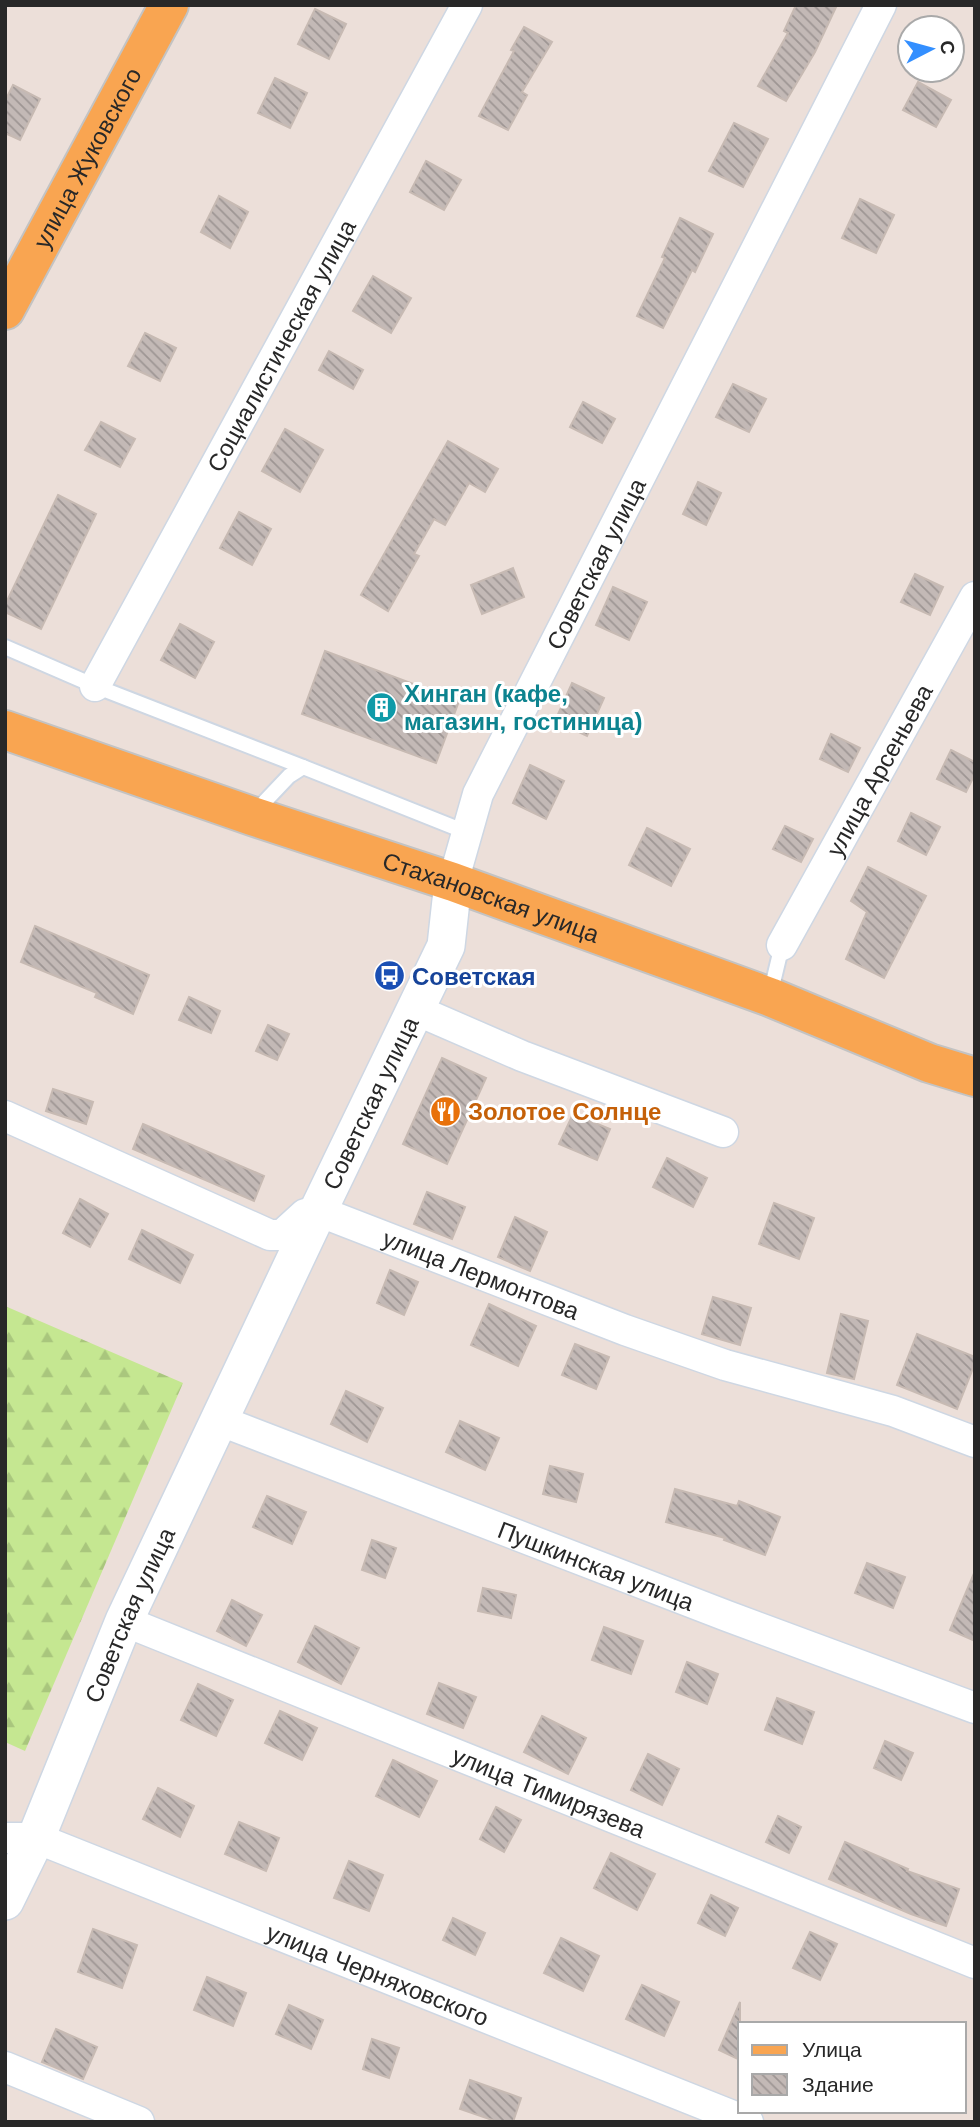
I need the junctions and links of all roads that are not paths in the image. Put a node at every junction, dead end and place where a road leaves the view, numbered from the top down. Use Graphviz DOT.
graph roads {
  1 [pos="169,5"];
  2 [pos="467,5"];
  3 [pos="881,5"];
  4 [pos="5,310"];
  5 [pos="975,597"];
  6 [pos="5,647"];
  7 [pos="95,686"];
  8 [pos="5,730"];
  9 [pos="303,767"];
  10 [pos="252,816"];
  11 [pos="466,832"];
  12 [pos="453,883"];
  13 [pos="782,945"];
  14 [pos="770,997"];
  15 [pos="416,1010"];
  16 [pos="975,1077"];
  17 [pos="5,1116"];
  18 [pos="723,1132"];
  19 [pos="318,1211"];
  20 [pos="220,1420"];
  21 [pos="975,1442"];
  22 [pos="124,1621"];
  23 [pos="975,1708"];
  24 [pos="20,1838"];
  25 [pos="5,1901"];
  26 [pos="975,1963"];
  27 [pos="5,2067"];
  28 [pos="139,2122"];
  29 [pos="748,2122"];
  1 -- 4 [label="main road, улица Жуковского"];
  2 -- 7 [label="street, Социалистическая улица"];
  3 -- 11 [label="street, Советская улица"];
  5 -- 13 [label="street, улица Арсеньева"];
  6 -- 7 [label="lane"];
  7 -- 9 [label="lane"];
  8 -- 10 [label="main road, Стахановская улица"];
  9 -- 10 [label="lane"];
  9 -- 11 [label="lane"];
  10 -- 12 [label="main road, Стахановская улица"];
  11 -- 12 [label="street, Советская улица"];
  12 -- 14 [label="main road, Стахановская улица"];
  12 -- 15 [label="street, Советская улица"];
  13 -- 14 [label="lane"];
  14 -- 16 [label="main road, Стахановская улица"];
  15 -- 18 [label="street"];
  15 -- 19 [label="street, Советская улица"];
  17 -- 19 [label="street"];
  19 -- 20 [label="street, Советская улица"];
  19 -- 21 [label="street, улица Лермонтова"];
  20 -- 22 [label="street, Советская улица"];
  20 -- 23 [label="street, Пушкинская улица"];
  22 -- 24 [label="street, Советская улица"];
  22 -- 26 [label="street, улица Тимирязева"];
  24 -- 25 [label="street, Советская улица"];
  24 -- 29 [label="street, улица Черняховского"];
  27 -- 28 [label="street"];
}
